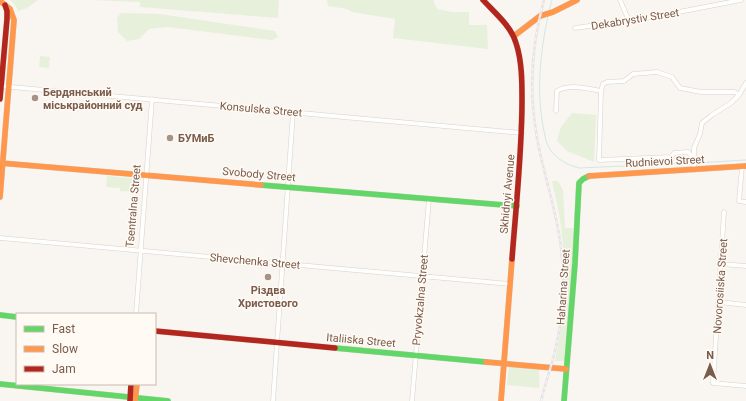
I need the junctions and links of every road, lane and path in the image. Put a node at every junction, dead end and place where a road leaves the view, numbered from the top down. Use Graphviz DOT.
graph roads {
  1 [pos="483,0"];
  2 [pos="577,0"];
  3 [pos="620,0"];
  4 [pos="741,0"];
  5 [pos="2,2"];
  6 [pos="629,21"];
  7 [pos="575,28"];
  8 [pos="514,36"];
  9 [pos="746,83"];
  10 [pos="1,86"];
  11 [pos="9,86"];
  12 [pos="601,90"];
  13 [pos="739,95"];
  14 [pos="0,99"];
  15 [pos="152,99"];
  16 [pos="556,111"];
  17 [pos="293,112"];
  18 [pos="522,132"];
  19 [pos="693,157"];
  20 [pos="1,163"];
  21 [pos="744,167"];
  22 [pos="694,170"];
  23 [pos="146,175"];
  24 [pos="585,177"];
  25 [pos="288,187"];
  26 [pos="0,197"];
  27 [pos="429,199"];
  28 [pos="746,202"];
  29 [pos="517,206"];
  30 [pos="724,212"];
  31 [pos="0,238"];
  32 [pos="140,250"];
  33 [pos="283,263"];
  34 [pos="721,264"];
  35 [pos="746,266"];
  36 [pos="423,276"];
  37 [pos="510,284"];
  38 [pos="719,302"];
  39 [pos="746,305"];
  40 [pos="136,313"];
  41 [pos="0,315"];
  42 [pos="16,317"];
  43 [pos="156,330"];
  44 [pos="277,342"];
  45 [pos="416,355"];
  46 [pos="504,363"];
  47 [pos="566,369"];
  48 [pos="0,384"];
  49 [pos="131,385"];
  50 [pos="137,385"];
  51 [pos="746,386"];
  52 [pos="133,399"];
  53 [pos="168,401"];
  54 [pos="273,401"];
  55 [pos="412,401"];
  56 [pos="501,401"];
  57 [pos="564,401"];
  1 -- 8 [label="main road, Skhidnyi Avenue"];
  2 -- 8 [label="main road"];
  3 -- 6 [label="street"];
  4 -- 6 [label="street, Dekabrystiv Street"];
  5 -- 10 [label="main road"];
  5 -- 11 [label="main road"];
  6 -- 7 [label="street, Dekabrystiv Street"];
  8 -- 18 [label="main road, Skhidnyi Avenue"];
  9 -- 13 [label="street"];
  10 -- 11 [label="street, Konsulska Street"];
  10 -- 14 [label="main road"];
  11 -- 15 [label="street, Konsulska Street"];
  11 -- 20 [label="main road"];
  12 -- 13 [label="street"];
  12 -- 16 [label="street"];
  12 -- 19 [label="street"];
  13 -- 19 [label="street"];
  15 -- 17 [label="street, Konsulska Street"];
  15 -- 23 [label="street, Tsentralna Street"];
  17 -- 18 [label="street, Konsulska Street"];
  17 -- 25 [label="street"];
  18 -- 29 [label="main road, Skhidnyi Avenue"];
  19 -- 22 [label="street"];
  20 -- 23 [label="main road, Svobody Street"];
  20 -- 26 [label="main road"];
  21 -- 22 [label="main road, Rudnievoi Street"];
  21 -- 28 [label="street"];
  22 -- 24 [label="main road, Rudnievoi Street"];
  23 -- 25 [label="main road, Svobody Street"];
  23 -- 32 [label="street, Tsentralna Street"];
  24 -- 47 [label="main road, Haharina Street"];
  25 -- 27 [label="main road, Svobody Street"];
  25 -- 33 [label="street"];
  27 -- 29 [label="main road, Svobody Street"];
  27 -- 36 [label="street, Pryvokzalna Street"];
  29 -- 37 [label="main road, Skhidnyi Avenue"];
  30 -- 34 [label="street, Novorosiiska Street"];
  31 -- 32 [label="street, Shevchenka Street"];
  32 -- 33 [label="street, Shevchenka Street"];
  32 -- 40 [label="street, Tsentralna Street"];
  33 -- 36 [label="street, Shevchenka Street"];
  33 -- 44 [label="street"];
  34 -- 35 [label="street"];
  34 -- 38 [label="street, Novorosiiska Street"];
  36 -- 37 [label="street, Shevchenka Street"];
  36 -- 45 [label="street, Pryvokzalna Street"];
  37 -- 46 [label="main road, Skhidnyi Avenue"];
  38 -- 39 [label="street"];
  38 -- 51 [label="street, Novorosiiska Street"];
  41 -- 42 [label="main road"];
  43 -- 44 [label="main road, Italiiska Street"];
  44 -- 45 [label="main road, Italiiska Street"];
  44 -- 54 [label="street"];
  45 -- 46 [label="main road, Italiiska Street"];
  45 -- 55 [label="street, Pryvokzalna Street"];
  46 -- 47 [label="main road, Italiiska Street"];
  46 -- 56 [label="main road, Skhidnyi Avenue"];
  47 -- 57 [label="main road, Haharina Street"];
  48 -- 52 [label="main road"];
  49 -- 52 [label="main road"];
  50 -- 52 [label="main road"];
  52 -- 53 [label="main road"];
}
